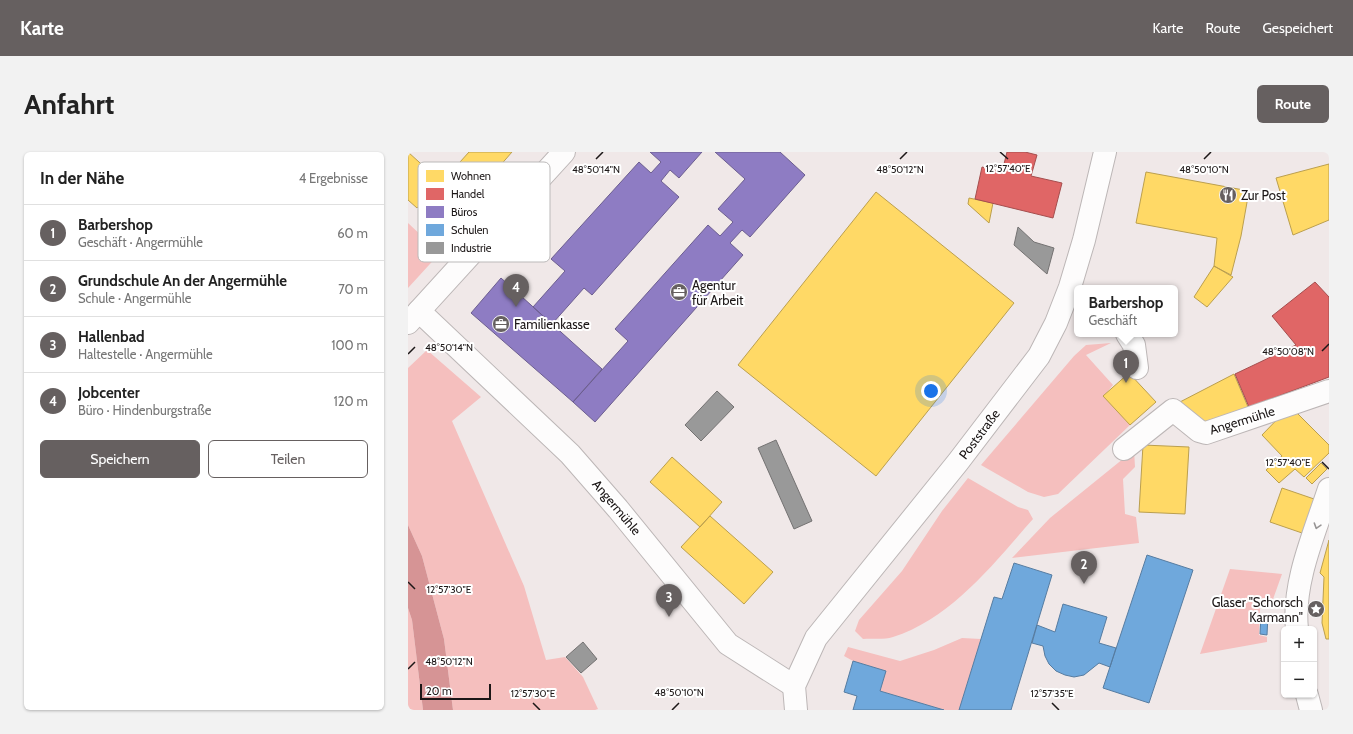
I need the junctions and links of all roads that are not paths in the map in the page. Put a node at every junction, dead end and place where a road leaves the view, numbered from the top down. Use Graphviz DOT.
graph roads {
  1 [pos="564,152"];
  2 [pos="1105,152"];
  3 [pos="550,167"];
  4 [pos="464,262"];
  5 [pos="1075,285"];
  6 [pos="1074,288"];
  7 [pos="414,317"];
  8 [pos="1129,337"];
  9 [pos="1137,368"];
  10 [pos="1329,391"];
  11 [pos="1124,449"];
  12 [pos="1329,489"];
  13 [pos="1297,626"];
  14 [pos="794,686"];
  15 [pos="1308,698"];
  16 [pos="796,710"];
  17 [pos="1311,710"];
  1 -- 3 [label="street"];
  2 -- 5 [label="street, Poststraße"];
  4 -- 7 [label="street"];
  6 -- 14 [label="street, Poststraße"];
  7 -- 14 [label="street, Angermühle"];
  8 -- 9 [label="street"];
  10 -- 11 [label="street, Angermühle"];
  12 -- 13 [label="street, one-way"];
  14 -- 16 [label="street"];
  15 -- 17 [label="street"];
}
